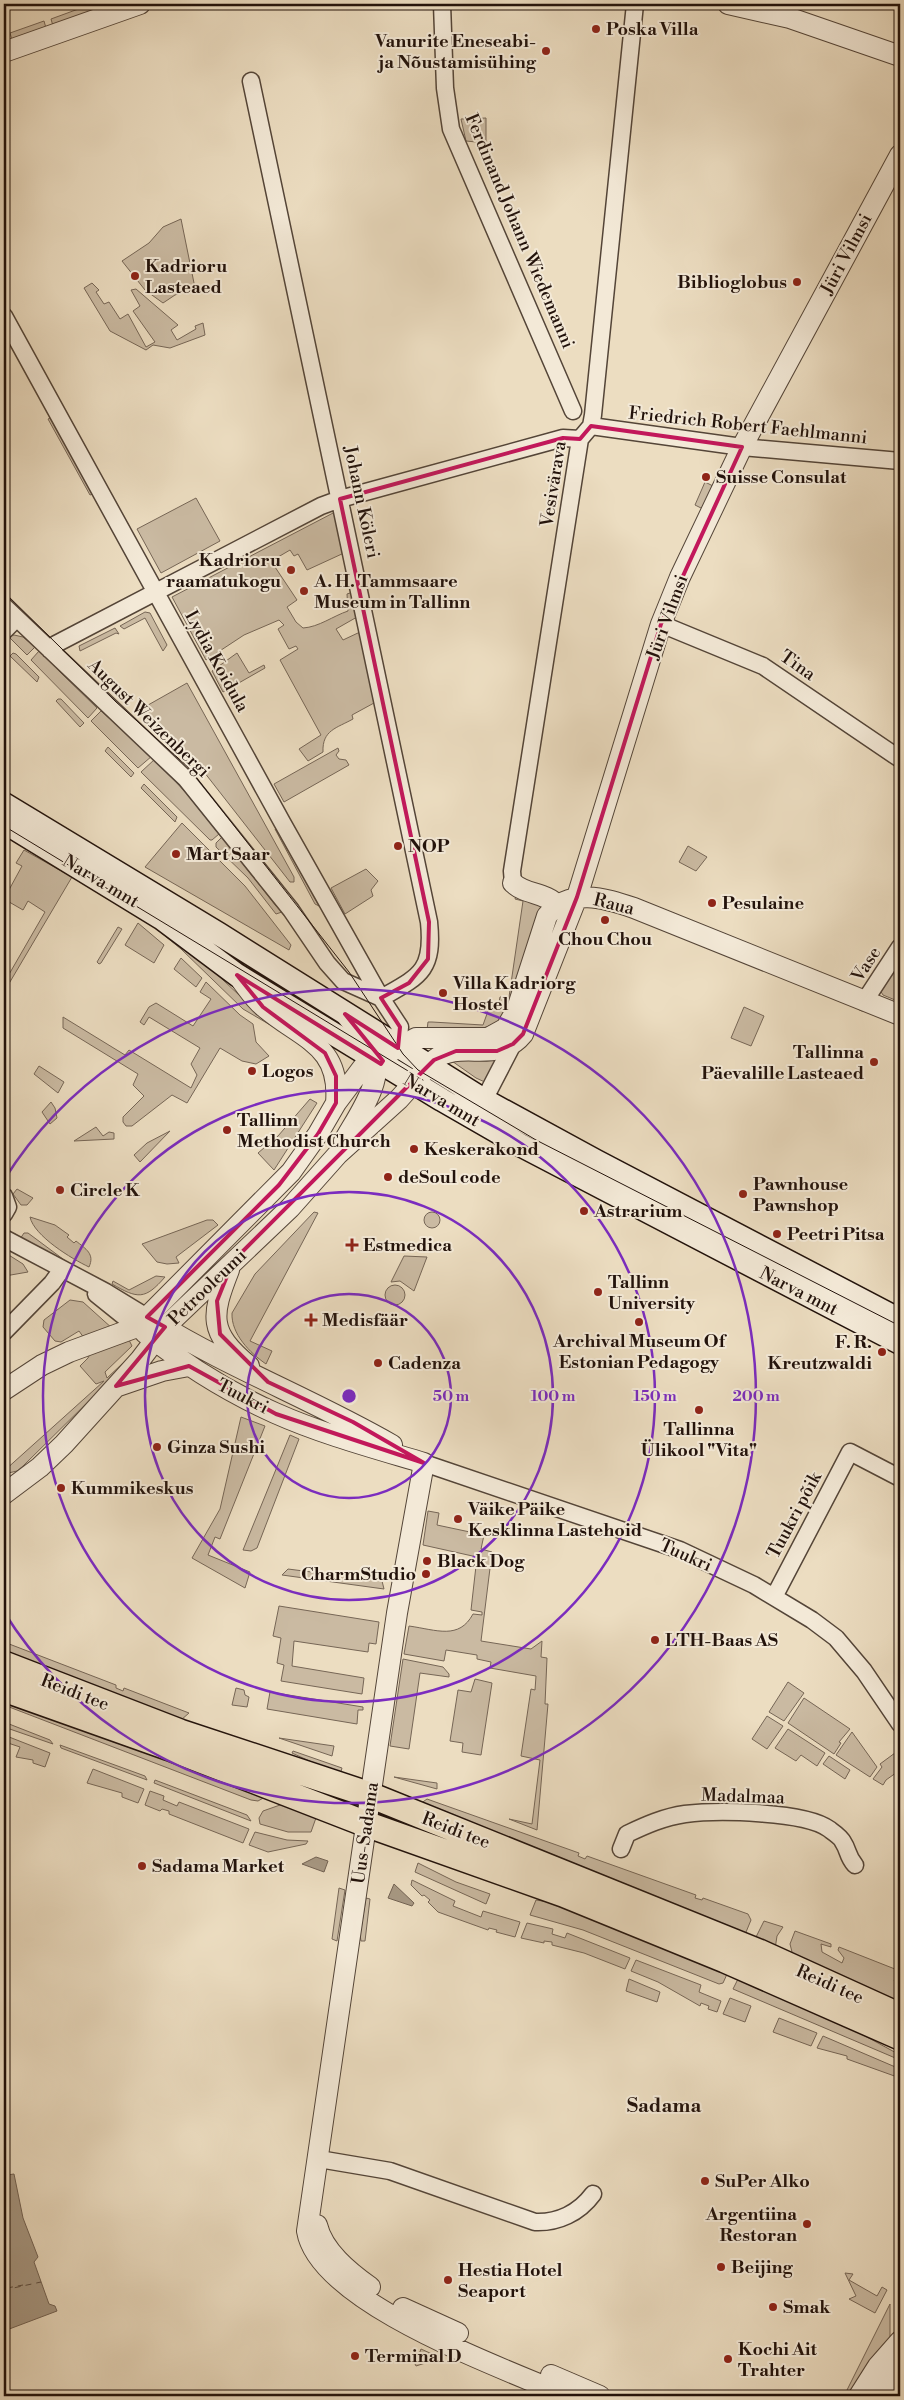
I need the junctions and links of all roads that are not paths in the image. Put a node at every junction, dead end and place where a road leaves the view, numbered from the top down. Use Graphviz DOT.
graph roads {
  1 [pos="140,4"];
  2 [pos="442,4"];
  3 [pos="635,4"];
  4 [pos="728,4"];
  5 [pos="4,52"];
  6 [pos="900,56"];
  7 [pos="251,81"];
  8 [pos="900,155"];
  9 [pos="4,316"];
  10 [pos="573,411"];
  11 [pos="591,426"];
  12 [pos="580,438"];
  13 [pos="742,447"];
  14 [pos="900,461"];
  15 [pos="340,499"];
  16 [pos="156,592"];
  17 [pos="4,606"];
  18 [pos="16,619"];
  19 [pos="661,624"];
  20 [pos="4,631"];
  21 [pos="50,650"];
  22 [pos="900,759"];
  23 [pos="4,804"];
  24 [pos="4,822"];
  25 [pos="513,884"];
  26 [pos="577,897"];
  27 [pos="556,905"];
  28 [pos="900,947"];
  29 [pos="237,975"];
  30 [pos="381,998"];
  31 [pos="864,1002"];
  32 [pos="345,1014"];
  33 [pos="900,1016"];
  34 [pos="514,1044"];
  35 [pos="398,1048"];
  36 [pos="376,1060"];
  37 [pos="428,1066"];
  38 [pos="412,1082"];
  39 [pos="484,1100"];
  40 [pos="336,1103"];
  41 [pos="338,1154"];
  42 [pos="4,1196"];
  43 [pos="4,1214"];
  44 [pos="4,1238"];
  45 [pos="233,1261"];
  46 [pos="62,1269"];
  47 [pos="900,1320"];
  48 [pos="142,1322"];
  49 [pos="4,1332"];
  50 [pos="160,1334"];
  51 [pos="900,1343"];
  52 [pos="189,1366"];
  53 [pos="268,1382"];
  54 [pos="116,1386"];
  55 [pos="4,1390"];
  56 [pos="424,1463"];
  57 [pos="900,1478"];
  58 [pos="8,1486"];
  59 [pos="774,1597"];
  60 [pos="4,1664"];
  61 [pos="4,1689"];
  62 [pos="900,1724"];
  63 [pos="370,1795"];
  64 [pos="366,1824"];
  65 [pos="621,1849"];
  66 [pos="855,1866"];
  67 [pos="900,2016"];
  68 [pos="900,2038"];
  69 [pos="319,2159"];
  70 [pos="593,2194"];
  71 [pos="312,2203"];
  72 [pos="446,2328"];
  73 [pos="422,2332"];
  74 [pos="900,2341"];
  75 [pos="900,2370"];
  76 [pos="567,2396"];
  77 [pos="600,2396"];
  78 [pos="859,2396"];
  79 [pos="879,2396"];
  1 -- 5 [label="street"];
  2 -- 10 [label="street, Ferdinand Johann Wiedemanni"];
  3 -- 11 [label="street"];
  4 -- 6 [label="street"];
  7 -- 15 [label="street, Johann Köleri"];
  8 -- 13 [label="street, Jüri Vilmsi"];
  9 -- 16 [label="street, Lydia Koidula"];
  11 -- 12 [label="street, Vesivärava"];
  11 -- 13 [label="street, Friedrich Robert Faehlmanni"];
  12 -- 15 [label="street"];
  12 -- 25 [label="street, Vesivärava"];
  13 -- 14 [label="street, Friedrich Robert Faehlmanni"];
  13 -- 19 [label="street, Jüri Vilmsi"];
  15 -- 16 [label="street"];
  15 -- 30 [label="street, Johann Köleri"];
  16 -- 21 [label="street"];
  16 -- 30 [label="street, Lydia Koidula"];
  17 -- 18 [label="street, August Weizenbergi"];
  18 -- 20 [label="street"];
  18 -- 21 [label="street, August Weizenbergi"];
  19 -- 22 [label="street, Tina"];
  19 -- 26 [label="street, Jüri Vilmsi"];
  21 -- 30 [label="street, August Weizenbergi"];
  23 -- 32 [label="main road, Narva mnt"];
  24 -- 29 [label="main road, Narva mnt"];
  25 -- 27 [label="street"];
  26 -- 27 [label="street, Raua"];
  26 -- 31 [label="street, Raua"];
  26 -- 34 [label="street, Jüri Vilmsi"];
  27 -- 35 [label="street"];
  28 -- 31 [label="street, Vase"];
  29 -- 36 [label="main road, Narva mnt"];
  29 -- 40 [label="street"];
  30 -- 35 [label="street"];
  31 -- 33 [label="street, Raua"];
  32 -- 35 [label="main road, Narva mnt"];
  32 -- 36 [label="street"];
  34 -- 37 [label="street"];
  34 -- 39 [label="street, Jüri Vilmsi"];
  35 -- 36 [label="street, Petrooleumi"];
  35 -- 37 [label="main road, Narva mnt"];
  36 -- 38 [label="main road, Narva mnt"];
  36 -- 40 [label="street, Petrooleumi"];
  36 -- 41 [label="street"];
  37 -- 38 [label="street, Petrooleumi"];
  37 -- 39 [label="main road, Narva mnt"];
  38 -- 41 [label="street, Petrooleumi"];
  38 -- 51 [label="main road, Narva mnt"];
  39 -- 47 [label="main road, Narva mnt"];
  40 -- 48 [label="street, Petrooleumi"];
  41 -- 45 [label="street, Petrooleumi"];
  42 -- 43 [label="street"];
  44 -- 46 [label="street, Tuukri"];
  45 -- 50 [label="street, Petrooleumi"];
  45 -- 53 [label="street"];
  46 -- 48 [label="street, Tuukri"];
  46 -- 49 [label="street"];
  48 -- 50 [label="street, Tuukri"];
  48 -- 55 [label="street"];
  50 -- 52 [label="street, Tuukri"];
  50 -- 53 [label="street, Tuukri"];
  50 -- 54 [label="street, Petrooleumi"];
  52 -- 54 [label="street"];
  52 -- 56 [label="street, Tuukri"];
  53 -- 56 [label="street, Tuukri"];
  54 -- 58 [label="street, Petrooleumi"];
  56 -- 59 [label="street, Tuukri"];
  56 -- 63 [label="street, Uus-Sadama"];
  57 -- 59 [label="street, Tuukri põik"];
  59 -- 62 [label="street, Tuukri"];
  60 -- 63 [label="main road, Reidi tee"];
  61 -- 64 [label="main road, Reidi tee"];
  63 -- 64 [label="street, Uus-Sadama"];
  63 -- 67 [label="main road, Reidi tee"];
  64 -- 68 [label="main road, Reidi tee"];
  64 -- 69 [label="street, Uus-Sadama"];
  65 -- 66 [label="street, Madalmaa"];
  69 -- 70 [label="street"];
  69 -- 71 [label="street, Uus-Sadama"];
  71 -- 72 [label="street, Uus-Sadama"];
  71 -- 73 [label="street, Uus-Sadama"];
  72 -- 73 [label="street"];
  72 -- 77 [label="street, Uus-Sadama"];
  73 -- 76 [label="street, Uus-Sadama"];
  74 -- 78 [label="street"];
  75 -- 79 [label="street"];
}
